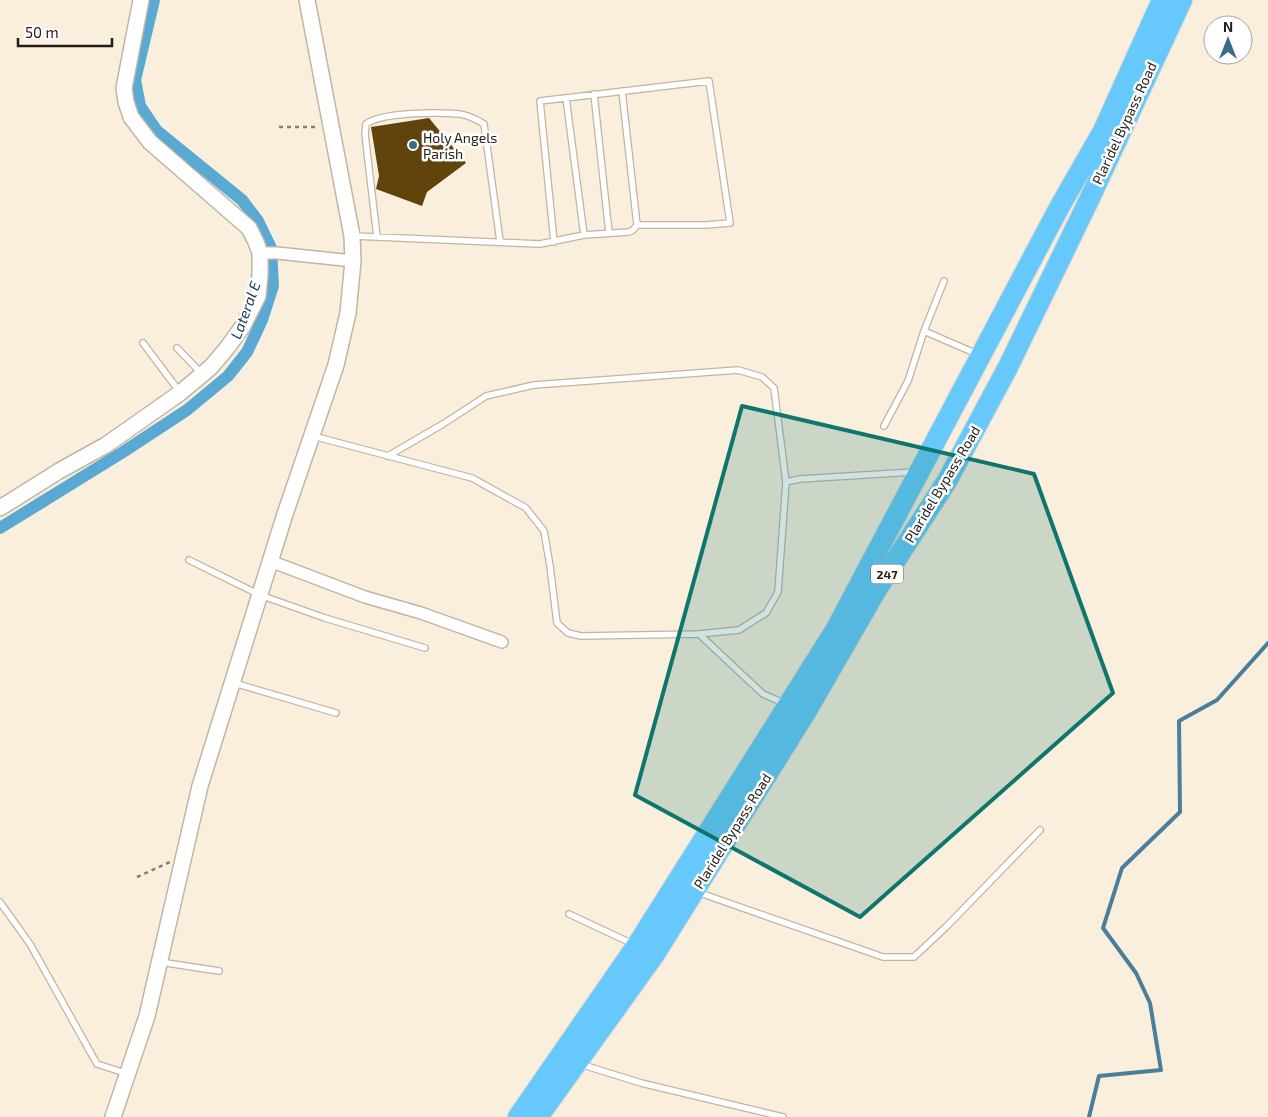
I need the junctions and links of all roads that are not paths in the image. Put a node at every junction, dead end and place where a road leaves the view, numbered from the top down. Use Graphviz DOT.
graph roads {
  1 [pos="141,0"];
  2 [pos="307,0"];
  3 [pos="1162,0"];
  4 [pos="1182,0"];
  5 [pos="622,91"];
  6 [pos="594,94"];
  7 [pos="566,98"];
  8 [pos="637,225"];
  9 [pos="609,233"];
  10 [pos="584,235"];
  11 [pos="352,236"];
  12 [pos="377,237"];
  13 [pos="500,241"];
  14 [pos="554,242"];
  15 [pos="268,253"];
  16 [pos="353,261"];
  17 [pos="944,281"];
  18 [pos="924,331"];
  19 [pos="143,343"];
  20 [pos="177,348"];
  21 [pos="980,355"];
  22 [pos="1008,367"];
  23 [pos="202,374"];
  24 [pos="180,393"];
  25 [pos="884,426"];
  26 [pos="312,435"];
  27 [pos="388,456"];
  28 [pos="920,472"];
  29 [pos="786,482"];
  30 [pos="0,508"];
  31 [pos="188,560"];
  32 [pos="270,562"];
  33 [pos="260,595"];
  34 [pos="699,634"];
  35 [pos="502,642"];
  36 [pos="425,648"];
  37 [pos="232,683"];
  38 [pos="797,709"];
  39 [pos="336,713"];
  40 [pos="1040,830"];
  41 [pos="695,891"];
  42 [pos="0,902"];
  43 [pos="569,914"];
  44 [pos="646,949"];
  45 [pos="160,962"];
  46 [pos="219,971"];
  47 [pos="575,1063"];
  48 [pos="128,1074"];
  49 [pos="113,1117"];
  50 [pos="518,1117"];
  51 [pos="538,1117"];
  52 [pos="783,1117"];
  1 -- 15 [label="main road"];
  2 -- 11 [label="main road"];
  3 -- 21 [label="highway, Plaridel Bypass Road / 247"];
  4 -- 22 [label="highway, Plaridel Bypass Road / 247"];
  5 -- 6 [label="lane"];
  5 -- 8 [label="lane"];
  5 -- 8 [label="lane"];
  6 -- 7 [label="lane"];
  6 -- 9 [label="lane"];
  7 -- 10 [label="lane"];
  7 -- 14 [label="lane"];
  8 -- 9 [label="lane"];
  9 -- 10 [label="lane"];
  10 -- 14 [label="lane"];
  11 -- 12 [label="lane"];
  11 -- 16 [label="main road"];
  12 -- 13 [label="lane"];
  12 -- 13 [label="lane"];
  13 -- 14 [label="lane"];
  15 -- 16 [label="street"];
  15 -- 23 [label="main road"];
  16 -- 26 [label="main road"];
  17 -- 18 [label="lane"];
  18 -- 21 [label="lane"];
  18 -- 25 [label="lane"];
  19 -- 24 [label="lane"];
  20 -- 23 [label="lane"];
  21 -- 22 [label="highway"];
  21 -- 28 [label="highway, Plaridel Bypass Road / 247"];
  22 -- 38 [label="highway, Plaridel Bypass Road / 247"];
  23 -- 24 [label="main road"];
  24 -- 30 [label="main road"];
  26 -- 27 [label="lane"];
  26 -- 32 [label="main road"];
  27 -- 29 [label="lane"];
  27 -- 34 [label="lane"];
  28 -- 29 [label="lane"];
  28 -- 38 [label="highway, Plaridel Bypass Road / 247"];
  29 -- 34 [label="lane"];
  31 -- 33 [label="lane"];
  32 -- 33 [label="main road"];
  32 -- 35 [label="street"];
  33 -- 36 [label="lane"];
  33 -- 37 [label="main road"];
  34 -- 38 [label="lane"];
  37 -- 39 [label="lane"];
  37 -- 45 [label="main road"];
  38 -- 41 [label="highway, Plaridel Bypass Road / 247"];
  38 -- 44 [label="highway, Plaridel Bypass Road / 247"];
  40 -- 41 [label="lane"];
  41 -- 44 [label="highway, Plaridel Bypass Road / 247"];
  42 -- 48 [label="lane"];
  43 -- 44 [label="lane"];
  44 -- 47 [label="highway, Plaridel Bypass Road / 247"];
  44 -- 50 [label="highway, Plaridel Bypass Road / 247"];
  45 -- 46 [label="lane"];
  45 -- 48 [label="main road"];
  47 -- 51 [label="highway, Plaridel Bypass Road / 247"];
  47 -- 52 [label="lane"];
  48 -- 49 [label="main road"];
}
